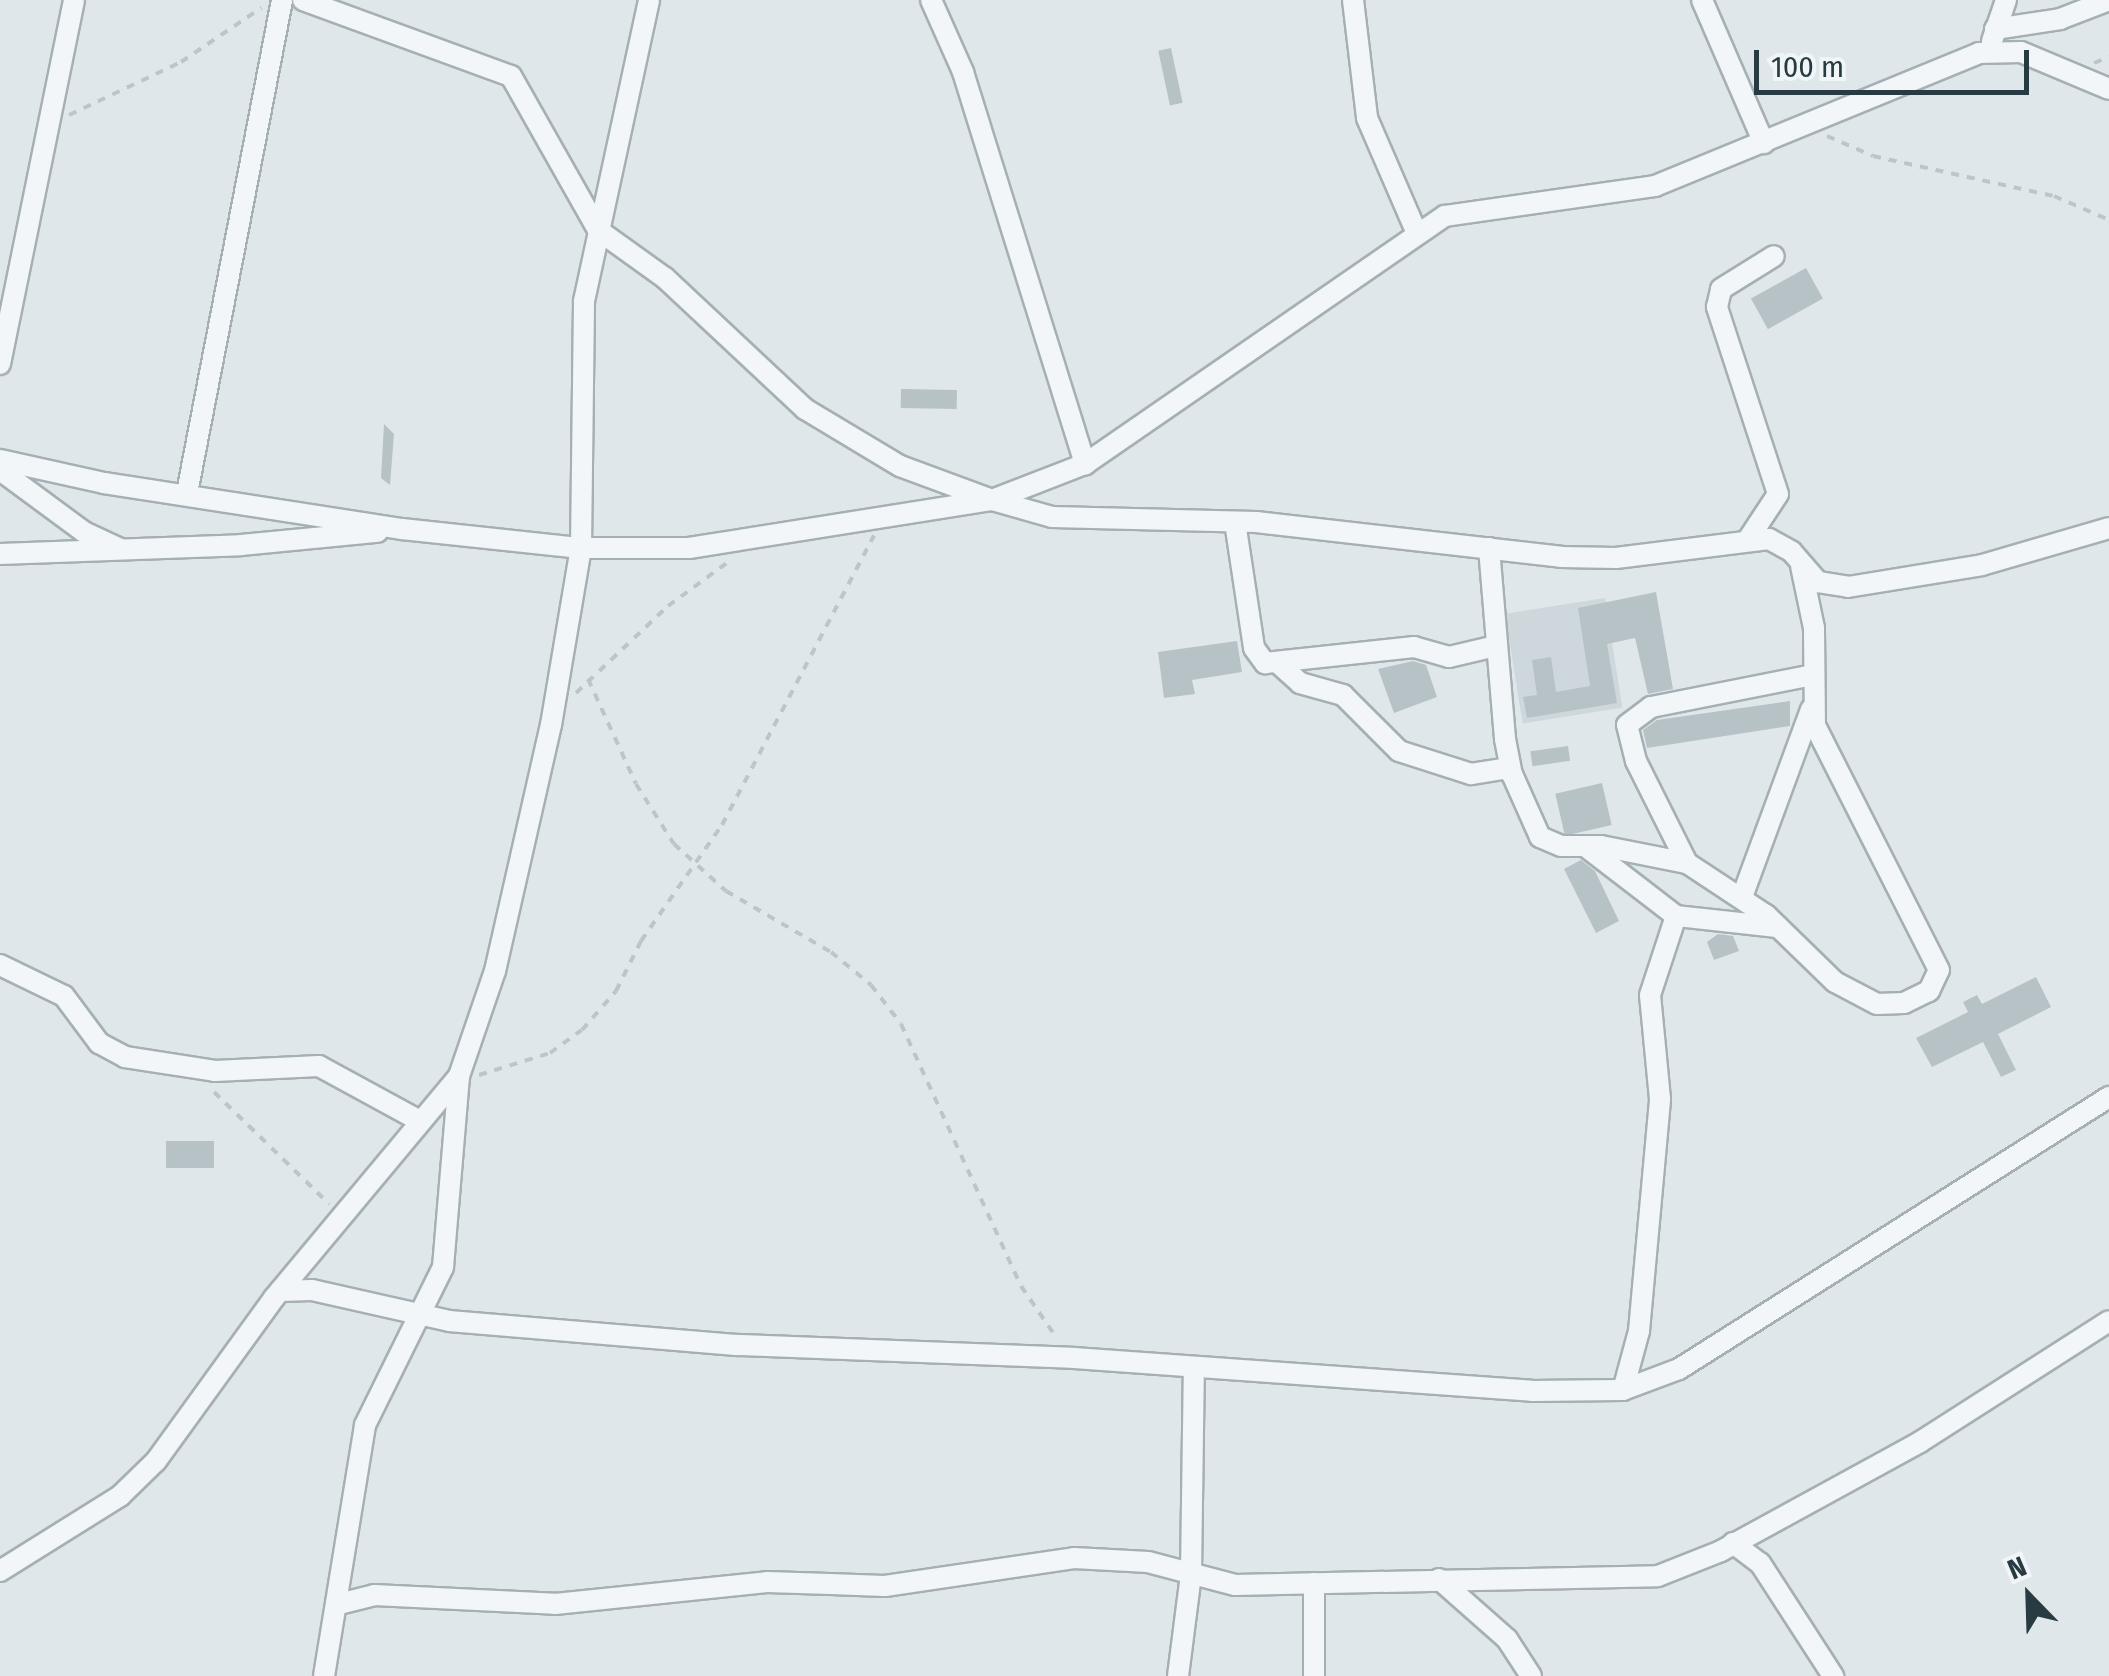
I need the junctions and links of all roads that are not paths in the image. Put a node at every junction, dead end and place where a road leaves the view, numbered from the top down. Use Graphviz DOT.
graph roads {
  1 [pos="74,0"];
  2 [pos="282,0"];
  3 [pos="303,0"];
  4 [pos="649,0"];
  5 [pos="931,0"];
  6 [pos="1353,0"];
  7 [pos="1702,0"];
  8 [pos="2006,0"];
  9 [pos="2109,0"];
  10 [pos="1995,29"];
  11 [pos="1990,52"];
  12 [pos="2109,89"];
  13 [pos="1764,143"];
  14 [pos="598,230"];
  15 [pos="1416,231"];
  16 [pos="1774,256"];
  17 [pos="0,364"];
  18 [pos="0,460"];
  19 [pos="1086,464"];
  20 [pos="0,470"];
  21 [pos="187,493"];
  22 [pos="992,500"];
  23 [pos="1235,522"];
  24 [pos="2109,528"];
  25 [pos="402,529"];
  26 [pos="1747,541"];
  27 [pos="581,548"];
  28 [pos="1488,548"];
  29 [pos="126,551"];
  30 [pos="0,554"];
  31 [pos="1800,564"];
  32 [pos="1496,646"];
  33 [pos="1278,663"];
  34 [pos="1812,675"];
  35 [pos="1812,707"];
  36 [pos="1510,768"];
  37 [pos="1585,846"];
  38 [pos="1687,863"];
  39 [pos="1742,897"];
  40 [pos="1676,916"];
  41 [pos="1778,927"];
  42 [pos="0,965"];
  43 [pos="459,1076"];
  44 [pos="2109,1097"];
  45 [pos="420,1121"];
  46 [pos="280,1291"];
  47 [pos="422,1317"];
  48 [pos="2109,1321"];
  49 [pos="1194,1370"];
  50 [pos="1624,1390"];
  51 [pos="1733,1543"];
  52 [pos="0,1570"];
  53 [pos="1191,1574"];
  54 [pos="1439,1579"];
  55 [pos="1314,1583"];
  56 [pos="338,1604"];
  57 [pos="324,1676"];
  58 [pos="1178,1676"];
  59 [pos="1314,1676"];
  60 [pos="1531,1676"];
  61 [pos="1833,1676"];
  1 -- 17 [label="street"];
  2 -- 21 [label="street"];
  3 -- 14 [label="street"];
  4 -- 14 [label="street"];
  5 -- 19 [label="street"];
  6 -- 15 [label="street"];
  7 -- 13 [label="street"];
  8 -- 10 [label="street"];
  9 -- 10 [label="street"];
  10 -- 11 [label="street"];
  11 -- 12 [label="street"];
  11 -- 13 [label="street"];
  13 -- 15 [label="street"];
  14 -- 22 [label="street"];
  14 -- 27 [label="street"];
  15 -- 19 [label="street"];
  16 -- 26 [label="street"];
  18 -- 21 [label="street"];
  19 -- 22 [label="street"];
  20 -- 29 [label="street"];
  21 -- 25 [label="street"];
  22 -- 23 [label="street"];
  22 -- 27 [label="street"];
  23 -- 28 [label="street"];
  23 -- 33 [label="street"];
  24 -- 31 [label="street"];
  25 -- 27 [label="street"];
  25 -- 29 [label="street"];
  26 -- 28 [label="street"];
  26 -- 31 [label="street"];
  27 -- 43 [label="street"];
  28 -- 32 [label="street"];
  29 -- 30 [label="street"];
  31 -- 34 [label="street"];
  32 -- 33 [label="street"];
  32 -- 36 [label="street"];
  33 -- 36 [label="street"];
  34 -- 35 [label="street"];
  34 -- 38 [label="street"];
  35 -- 39 [label="street"];
  35 -- 41 [label="street"];
  36 -- 37 [label="street"];
  37 -- 38 [label="street"];
  37 -- 40 [label="street"];
  38 -- 39 [label="street"];
  39 -- 41 [label="street"];
  40 -- 41 [label="street"];
  40 -- 50 [label="street"];
  42 -- 45 [label="street"];
  43 -- 45 [label="street"];
  43 -- 47 [label="street"];
  44 -- 50 [label="street"];
  45 -- 46 [label="street"];
  46 -- 47 [label="street"];
  46 -- 52 [label="street"];
  47 -- 49 [label="street"];
  47 -- 56 [label="street"];
  48 -- 51 [label="street"];
  49 -- 50 [label="street"];
  49 -- 53 [label="street"];
  51 -- 54 [label="street"];
  51 -- 61 [label="street"];
  53 -- 55 [label="street"];
  53 -- 56 [label="street"];
  53 -- 58 [label="street"];
  54 -- 55 [label="street"];
  54 -- 60 [label="street"];
  55 -- 59 [label="street"];
  56 -- 57 [label="street"];
}
